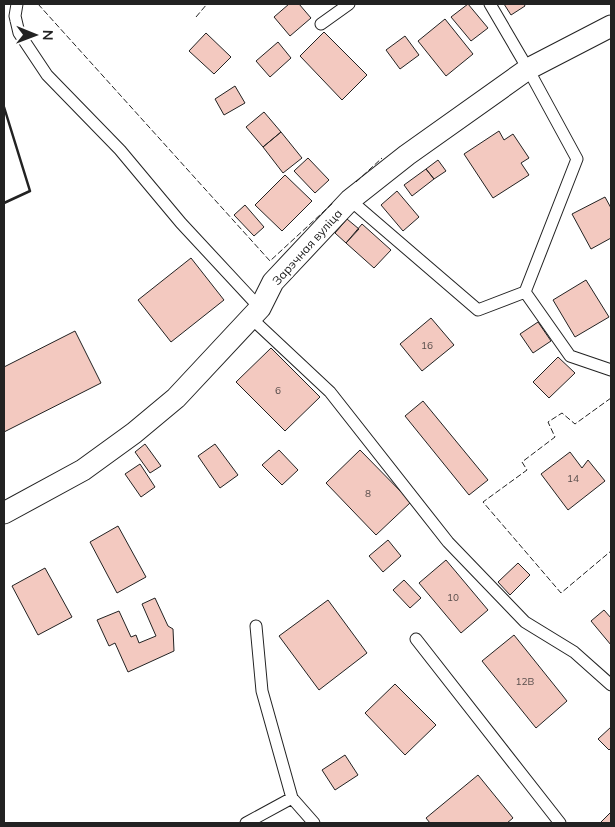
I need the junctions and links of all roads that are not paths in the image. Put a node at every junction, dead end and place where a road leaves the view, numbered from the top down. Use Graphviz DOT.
graph roads {
  1 [pos="16,4"];
  2 [pos="349,4"];
  3 [pos="490,4"];
  4 [pos="321,24"];
  5 [pos="611,26"];
  6 [pos="528,69"];
  7 [pos="350,200"];
  8 [pos="526,292"];
  9 [pos="255,313"];
  10 [pos="611,370"];
  11 [pos="4,512"];
  12 [pos="256,626"];
  13 [pos="416,639"];
  14 [pos="611,685"];
  15 [pos="292,798"];
  16 [pos="246,823"];
  17 [pos="314,823"];
  18 [pos="560,823"];
  1 -- 9 [label="lane"];
  2 -- 4 [label="lane"];
  3 -- 6 [label="lane"];
  5 -- 6 [label="street, Зарэчная вуліца"];
  6 -- 7 [label="street, Зарэчная вуліца"];
  6 -- 8 [label="lane"];
  7 -- 8 [label="lane"];
  7 -- 9 [label="street, Зарэчная вуліца"];
  8 -- 10 [label="lane"];
  9 -- 11 [label="street, Зарэчная вуліца"];
  9 -- 14 [label="lane"];
  12 -- 15 [label="lane"];
  13 -- 18 [label="lane"];
  15 -- 16 [label="lane"];
  15 -- 17 [label="lane"];
}
